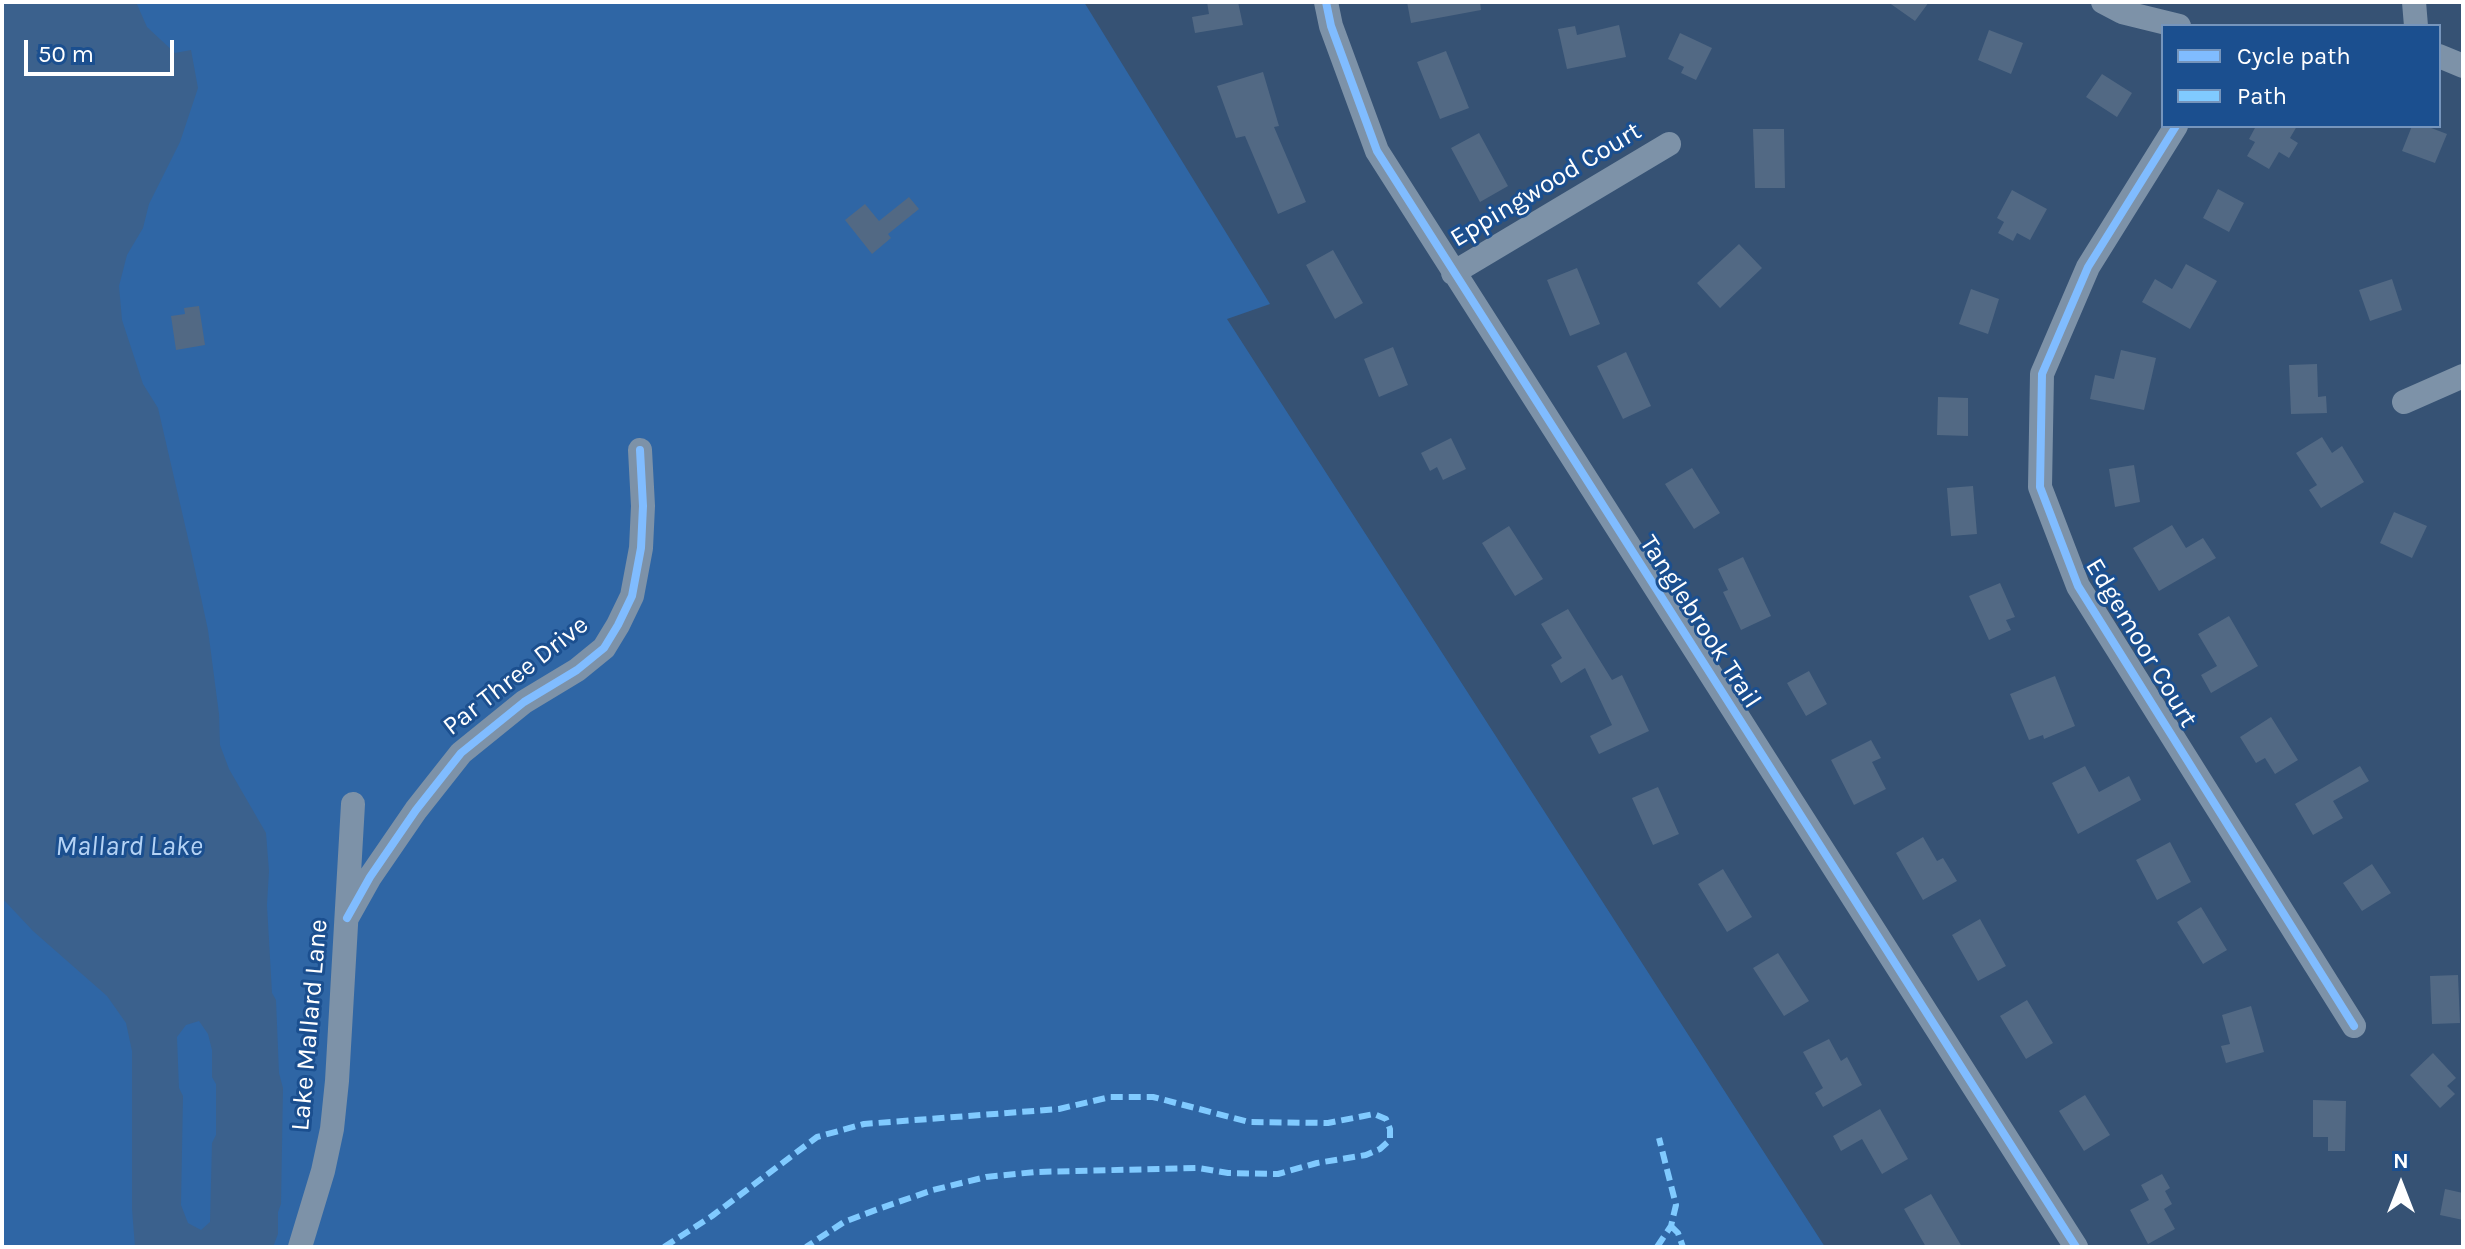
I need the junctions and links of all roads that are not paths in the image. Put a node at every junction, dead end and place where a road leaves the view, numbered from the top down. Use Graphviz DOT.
graph roads {
  1 [pos="1326,2"];
  2 [pos="2103,2"];
  3 [pos="2414,2"];
  4 [pos="2171,24"];
  5 [pos="2416,24"];
  6 [pos="2441,57"];
  7 [pos="2463,66"];
  8 [pos="2175,128"];
  9 [pos="1669,144"];
  10 [pos="1453,273"];
  11 [pos="2463,376"];
  12 [pos="2404,402"];
  13 [pos="640,450"];
  14 [pos="353,804"];
  15 [pos="347,918"];
  16 [pos="2354,1026"];
  17 [pos="300,1247"];
  18 [pos="2076,1247"];
  1 -- 10 [label="street, Tanglebrook Trail"];
  2 -- 4 [label="street"];
  3 -- 5 [label="street"];
  6 -- 7 [label="street"];
  8 -- 16 [label="street, Edgemoor Court"];
  9 -- 10 [label="street, Eppingwood Court"];
  10 -- 18 [label="street, Tanglebrook Trail"];
  11 -- 12 [label="street"];
  13 -- 15 [label="street, Par Three Drive"];
  14 -- 15 [label="street, Lake Mallard Lane"];
  15 -- 17 [label="street, Lake Mallard Lane"];
}
